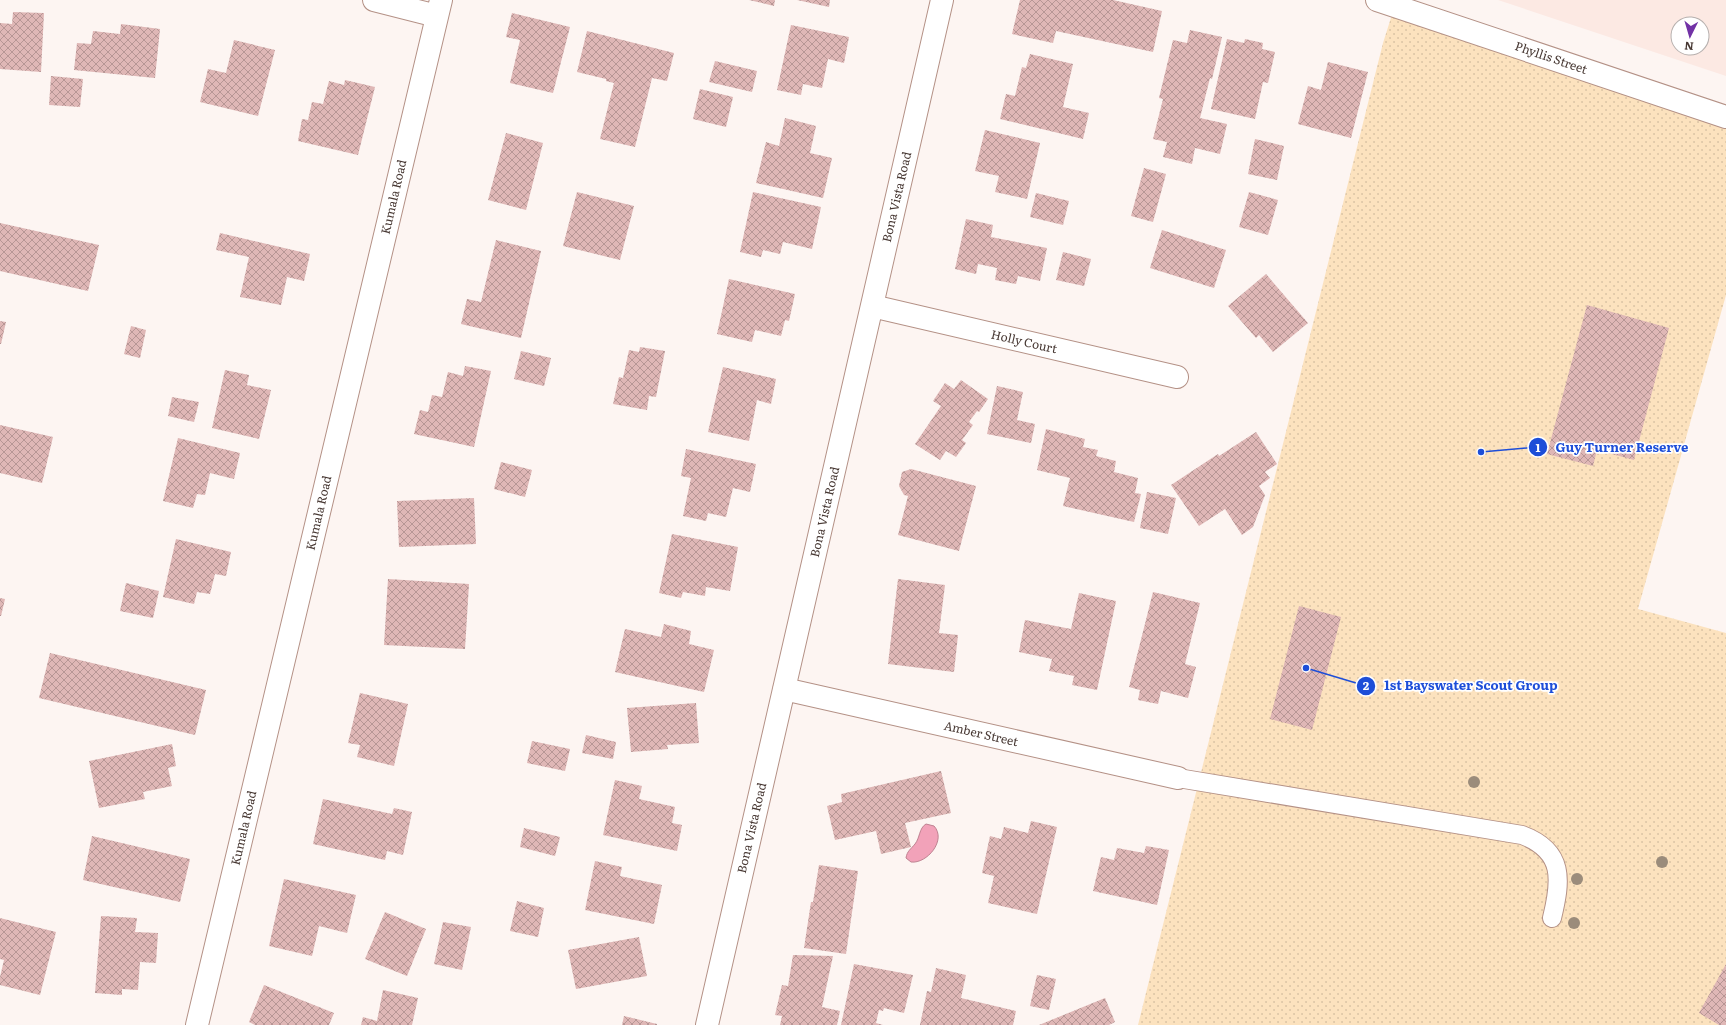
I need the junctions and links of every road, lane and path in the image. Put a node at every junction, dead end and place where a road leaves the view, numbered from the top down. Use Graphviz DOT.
graph roads {
  1 [pos="374,0"];
  2 [pos="942,0"];
  3 [pos="1376,0"];
  4 [pos="439,8"];
  5 [pos="1726,117"];
  6 [pos="872,306"];
  7 [pos="1177,377"];
  8 [pos="784,689"];
  9 [pos="1178,778"];
  10 [pos="1552,918"];
  11 [pos="197,1025"];
  12 [pos="707,1025"];
  1 -- 4 [label="street"];
  2 -- 6 [label="street, Bona Vista Road"];
  3 -- 5 [label="street, Phyllis Street"];
  4 -- 11 [label="street, Kumala Road"];
  6 -- 7 [label="street, Holly Court"];
  6 -- 8 [label="street, Bona Vista Road"];
  8 -- 9 [label="street, Amber Street"];
  8 -- 12 [label="street, Bona Vista Road"];
  9 -- 10 [label="lane"];
}
